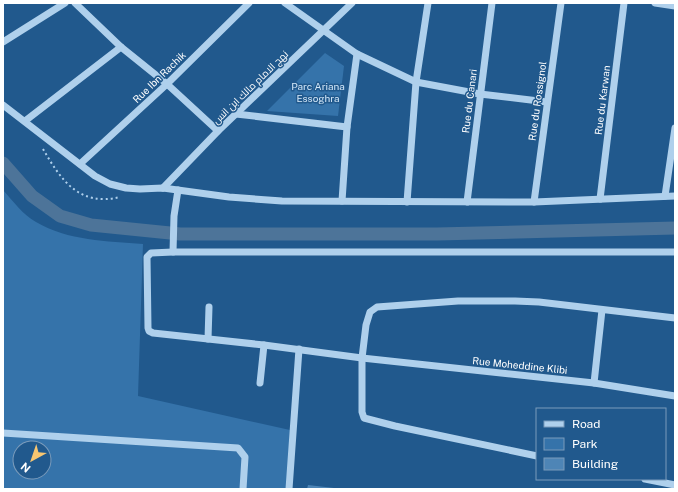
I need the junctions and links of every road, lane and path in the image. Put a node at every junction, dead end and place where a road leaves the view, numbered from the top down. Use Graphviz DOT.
graph roads {
  1 [pos="65,3"];
  2 [pos="75,3"];
  3 [pos="249,3"];
  4 [pos="285,3"];
  5 [pos="352,3"];
  6 [pos="428,3"];
  7 [pos="492,3"];
  8 [pos="561,3"];
  9 [pos="624,3"];
  10 [pos="655,3"];
  11 [pos="675,6"];
  12 [pos="323,31"];
  13 [pos="3,42"];
  14 [pos="121,47"];
  15 [pos="356,54"];
  16 [pos="416,82"];
  17 [pos="167,84"];
  18 [pos="480,94"];
  19 [pos="547,102"];
  20 [pos="3,105"];
  21 [pos="236,114"];
  22 [pos="25,122"];
  23 [pos="347,127"];
  24 [pos="675,128"];
  25 [pos="218,131"];
  26 [pos="41,146"];
  27 [pos="80,164"];
  28 [pos="162,188"];
  29 [pos="140,190"];
  30 [pos="178,190"];
  31 [pos="665,196"];
  32 [pos="675,196"];
  33 [pos="600,199"];
  34 [pos="342,201"];
  35 [pos="407,202"];
  36 [pos="467,202"];
  37 [pos="534,202"];
  38 [pos="173,252"];
  39 [pos="675,252"];
  40 [pos="209,307"];
  41 [pos="602,310"];
  42 [pos="675,318"];
  43 [pos="208,339"];
  44 [pos="264,345"];
  45 [pos="299,350"];
  46 [pos="362,358"];
  47 [pos="260,383"];
  48 [pos="594,383"];
  49 [pos="675,396"];
  50 [pos="3,433"];
  51 [pos="536,456"];
  52 [pos="651,480"];
  53 [pos="675,485"];
  54 [pos="244,489"];
  55 [pos="289,489"];
  1 -- 13 [label="street"];
  2 -- 14 [label="street"];
  3 -- 17 [label="street, Rue Ibn Rachik"];
  4 -- 12 [label="street"];
  5 -- 12 [label="street, نهج الامام مالك ابن انس"];
  6 -- 16 [label="street"];
  7 -- 18 [label="street, Rue du Canari"];
  8 -- 19 [label="street, Rue du Rossignol"];
  9 -- 33 [label="street, Rue du Karwan"];
  10 -- 11 [label="street"];
  12 -- 15 [label="street"];
  12 -- 21 [label="street, نهج الامام مالك ابن انس"];
  14 -- 17 [label="street"];
  14 -- 22 [label="street"];
  15 -- 16 [label="street"];
  15 -- 23 [label="street"];
  16 -- 18 [label="street"];
  16 -- 35 [label="street"];
  17 -- 25 [label="street"];
  17 -- 27 [label="street, Rue Ibn Rachik"];
  18 -- 19 [label="street"];
  18 -- 36 [label="street, Rue du Canari"];
  19 -- 37 [label="street, Rue du Rossignol"];
  20 -- 22 [label="street"];
  21 -- 23 [label="street"];
  21 -- 25 [label="street, نهج الامام مالك ابن انس"];
  22 -- 27 [label="street"];
  23 -- 34 [label="street"];
  24 -- 31 [label="street"];
  25 -- 28 [label="street, نهج الامام مالك ابن انس"];
  26 -- 29 [label="path"];
  27 -- 29 [label="street"];
  28 -- 29 [label="street"];
  28 -- 30 [label="street"];
  30 -- 34 [label="street"];
  30 -- 38 [label="street"];
  31 -- 32 [label="street"];
  31 -- 33 [label="street"];
  33 -- 37 [label="street"];
  34 -- 35 [label="street"];
  35 -- 36 [label="street"];
  36 -- 37 [label="street"];
  38 -- 39 [label="street"];
  38 -- 43 [label="street, Rue Moheddine Klibi"];
  40 -- 43 [label="street"];
  41 -- 42 [label="street"];
  41 -- 46 [label="street"];
  41 -- 48 [label="street"];
  43 -- 44 [label="street, Rue Moheddine Klibi"];
  44 -- 45 [label="street, Rue Moheddine Klibi"];
  44 -- 47 [label="street"];
  45 -- 46 [label="street, Rue Moheddine Klibi"];
  45 -- 55 [label="street"];
  46 -- 48 [label="street, Rue Moheddine Klibi"];
  46 -- 51 [label="street"];
  48 -- 49 [label="street, Rue Moheddine Klibi"];
  50 -- 54 [label="street"];
  52 -- 53 [label="street"];
}
